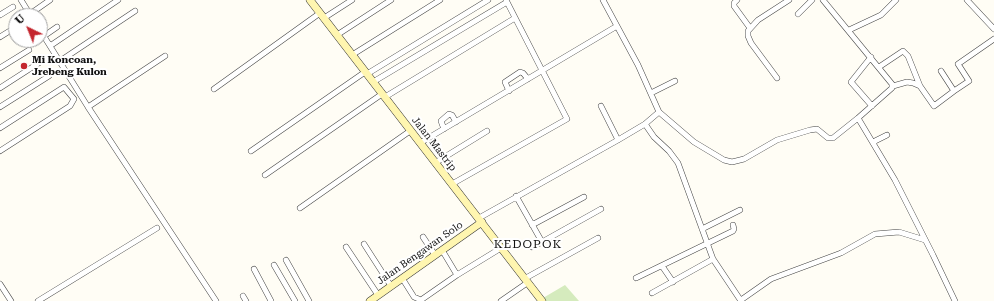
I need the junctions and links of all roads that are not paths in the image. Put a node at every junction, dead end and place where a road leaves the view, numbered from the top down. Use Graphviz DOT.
graph roads {
  1 [pos="50,0"];
  2 [pos="118,0"];
  3 [pos="310,0"];
  4 [pos="352,0"];
  5 [pos="390,0"];
  6 [pos="440,0"];
  7 [pos="488,0"];
  8 [pos="603,0"];
  9 [pos="737,0"];
  10 [pos="789,0"];
  11 [pos="812,0"];
  12 [pos="823,0"];
  13 [pos="896,0"];
  14 [pos="967,0"];
  15 [pos="506,1"];
  16 [pos="13,7"];
  17 [pos="39,8"];
  18 [pos="134,11"];
  19 [pos="798,14"];
  20 [pos="0,15"];
  21 [pos="322,16"];
  22 [pos="515,18"];
  23 [pos="617,26"];
  24 [pos="57,27"];
  25 [pos="750,28"];
  26 [pos="994,29"];
  27 [pos="849,30"];
  28 [pos="48,33"];
  29 [pos="336,35"];
  30 [pos="994,39"];
  31 [pos="48,43"];
  32 [pos="50,46"];
  33 [pos="29,50"];
  34 [pos="352,55"];
  35 [pos="165,56"];
  36 [pos="871,57"];
  37 [pos="45,59"];
  38 [pos="60,61"];
  39 [pos="879,67"];
  40 [pos="0,68"];
  41 [pos="942,70"];
  42 [pos="542,71"];
  43 [pos="366,73"];
  44 [pos="49,76"];
  45 [pos="777,78"];
  46 [pos="528,80"];
  47 [pos="675,81"];
  48 [pos="373,82"];
  49 [pos="893,86"];
  50 [pos="920,86"];
  51 [pos="0,88"];
  52 [pos="214,89"];
  53 [pos="509,91"];
  54 [pos="954,91"];
  55 [pos="651,93"];
  56 [pos="384,96"];
  57 [pos="601,106"];
  58 [pos="872,106"];
  59 [pos="0,107"];
  60 [pos="88,107"];
  61 [pos="657,114"];
  62 [pos="858,118"];
  63 [pos="456,122"];
  64 [pos="644,124"];
  65 [pos="0,128"];
  66 [pos="444,129"];
  67 [pos="410,131"];
  68 [pos="487,131"];
  69 [pos="887,135"];
  70 [pos="618,140"];
  71 [pos="873,142"];
  72 [pos="420,143"];
  73 [pos="0,151"];
  74 [pos="251,151"];
  75 [pos="435,163"];
  76 [pos="265,175"];
  77 [pos="452,184"];
  78 [pos="516,196"];
  79 [pos="584,197"];
  80 [pos="300,208"];
  81 [pos="601,209"];
  82 [pos="740,210"];
  83 [pos="480,220"];
  84 [pos="532,225"];
  85 [pos="733,225"];
  86 [pos="157,228"];
  87 [pos="702,229"];
  88 [pos="423,237"];
  89 [pos="598,238"];
  90 [pos="925,240"];
  91 [pos="542,242"];
  92 [pos="707,243"];
  93 [pos="364,244"];
  94 [pos="346,247"];
  95 [pos="532,247"];
  96 [pos="501,248"];
  97 [pos="438,253"];
  98 [pos="713,259"];
  99 [pos="286,260"];
  100 [pos="274,265"];
  101 [pos="662,266"];
  102 [pos="254,269"];
  103 [pos="457,275"];
  104 [pos="402,278"];
  105 [pos="636,278"];
  106 [pos="526,281"];
  107 [pos="673,282"];
  108 [pos="0,284"];
  109 [pos="391,286"];
  110 [pos="652,293"];
  111 [pos="378,295"];
  112 [pos="243,296"];
  113 [pos="8,300"];
  114 [pos="38,301"];
  115 [pos="216,301"];
  116 [pos="246,301"];
  117 [pos="271,301"];
  118 [pos="294,301"];
  119 [pos="309,301"];
  120 [pos="370,301"];
  121 [pos="501,301"];
  122 [pos="542,301"];
  123 [pos="741,301"];
  124 [pos="955,301"];
  1 -- 17 [label="street"];
  2 -- 32 [label="street"];
  3 -- 21 [label="main road, Jalan Mastrip"];
  4 -- 21 [label="street"];
  5 -- 29 [label="street"];
  6 -- 34 [label="street"];
  7 -- 43 [label="street"];
  8 -- 23 [label="street"];
  9 -- 25 [label="street"];
  10 -- 25 [label="street"];
  11 -- 19 [label="street"];
  12 -- 27 [label="street"];
  13 -- 27 [label="street"];
  14 -- 26 [label="street"];
  15 -- 22 [label="street"];
  15 -- 48 [label="street"];
  16 -- 20 [label="street"];
  18 -- 38 [label="street"];
  21 -- 29 [label="main road, Jalan Mastrip"];
  21 -- 52 [label="street"];
  22 -- 42 [label="street"];
  22 -- 56 [label="street"];
  23 -- 42 [label="street"];
  23 -- 55 [label="street"];
  24 -- 28 [label="street"];
  25 -- 45 [label="street"];
  27 -- 36 [label="street"];
  29 -- 34 [label="main road, Jalan Mastrip"];
  30 -- 54 [label="street"];
  31 -- 32 [label="street"];
  32 -- 38 [label="street"];
  33 -- 40 [label="street"];
  34 -- 43 [label="main road, Jalan Mastrip"];
  35 -- 60 [label="street"];
  36 -- 39 [label="street"];
  36 -- 58 [label="street"];
  37 -- 51 [label="street"];
  38 -- 60 [label="street"];
  39 -- 49 [label="street"];
  39 -- 50 [label="street"];
  41 -- 54 [label="street"];
  42 -- 46 [label="street"];
  42 -- 77 [label="street"];
  43 -- 48 [label="main road, Jalan Mastrip"];
  43 -- 74 [label="street"];
  44 -- 59 [label="street"];
  46 -- 53 [label="street"];
  46 -- 53 [label="street"];
  47 -- 55 [label="street"];
  48 -- 56 [label="main road, Jalan Mastrip"];
  49 -- 50 [label="street"];
  49 -- 58 [label="street"];
  50 -- 54 [label="street"];
  53 -- 63 [label="street"];
  55 -- 61 [label="street"];
  56 -- 67 [label="main road, Jalan Mastrip"];
  56 -- 76 [label="street"];
  57 -- 70 [label="street"];
  58 -- 62 [label="street"];
  60 -- 115 [label="street"];
  61 -- 62 [label="street"];
  61 -- 64 [label="street"];
  62 -- 71 [label="street"];
  63 -- 66 [label="street"];
  63 -- 66 [label="street"];
  64 -- 70 [label="street"];
  64 -- 87 [label="street"];
  65 -- 73 [label="street"];
  66 -- 72 [label="street"];
  67 -- 72 [label="main road, Jalan Mastrip"];
  67 -- 80 [label="street"];
  68 -- 75 [label="street"];
  69 -- 71 [label="street"];
  70 -- 78 [label="street"];
  71 -- 90 [label="street"];
  72 -- 75 [label="main road, Jalan Mastrip"];
  75 -- 77 [label="main road, Jalan Mastrip"];
  77 -- 83 [label="main road, Jalan Mastrip"];
  78 -- 83 [label="street"];
  78 -- 84 [label="street"];
  79 -- 84 [label="street"];
  81 -- 91 [label="street"];
  82 -- 87 [label="street"];
  83 -- 96 [label="main road, Jalan Mastrip"];
  83 -- 97 [label="main road, Jalan Bengawan Solo"];
  84 -- 91 [label="street"];
  85 -- 92 [label="street"];
  86 -- 114 [label="street"];
  87 -- 92 [label="street"];
  88 -- 97 [label="street"];
  89 -- 106 [label="street"];
  90 -- 123 [label="street"];
  90 -- 124 [label="street"];
  91 -- 95 [label="street"];
  92 -- 98 [label="street"];
  92 -- 101 [label="street"];
  93 -- 109 [label="street"];
  94 -- 111 [label="street"];
  96 -- 103 [label="street"];
  96 -- 106 [label="main road, Jalan Mastrip"];
  97 -- 103 [label="street"];
  97 -- 104 [label="main road, Jalan Bengawan Solo"];
  98 -- 107 [label="street"];
  98 -- 123 [label="street"];
  99 -- 119 [label="street"];
  100 -- 118 [label="street"];
  101 -- 105 [label="street"];
  101 -- 107 [label="street"];
  102 -- 117 [label="street"];
  103 -- 104 [label="street"];
  104 -- 109 [label="main road, Jalan Bengawan Solo"];
  106 -- 121 [label="street"];
  106 -- 122 [label="main road, Jalan Mastrip"];
  107 -- 110 [label="street"];
  108 -- 113 [label="street"];
  109 -- 111 [label="main road, Jalan Bengawan Solo"];
  111 -- 120 [label="main road, Jalan Bengawan Solo"];
  112 -- 116 [label="street"];
}
